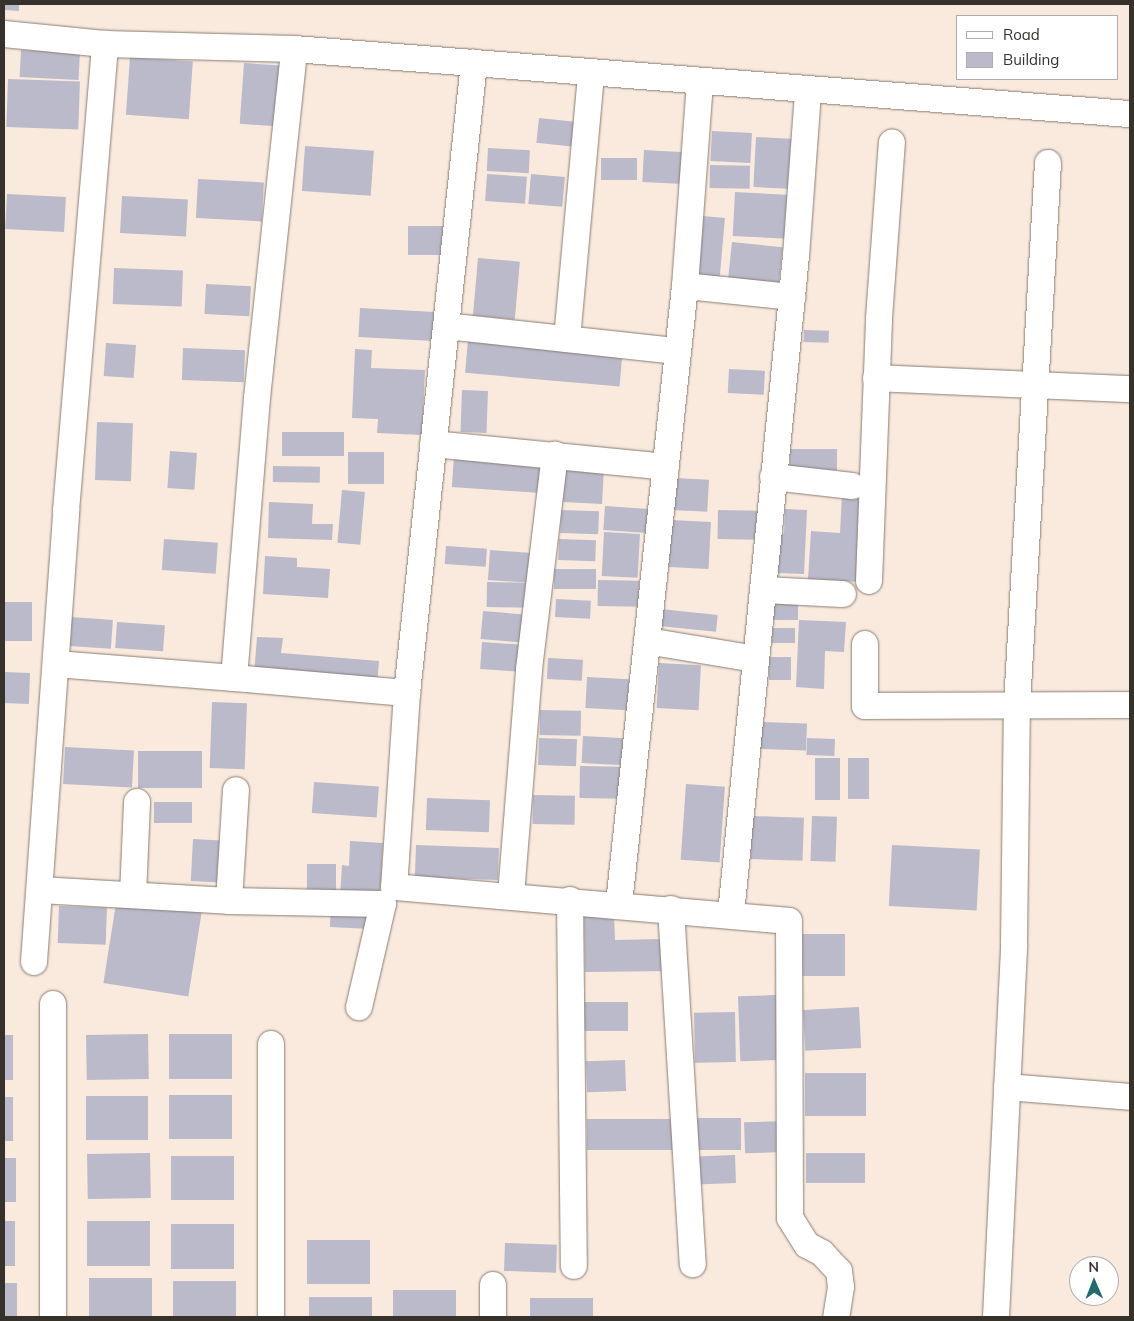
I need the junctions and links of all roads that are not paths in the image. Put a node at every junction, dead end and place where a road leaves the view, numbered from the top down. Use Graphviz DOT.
graph roads {
  1 [pos="4,34"];
  2 [pos="106,44"];
  3 [pos="294,49"];
  4 [pos="474,63"];
  5 [pos="591,73"];
  6 [pos="700,82"];
  7 [pos="808,91"];
  8 [pos="1130,114"];
  9 [pos="892,142"];
  10 [pos="1048,163"];
  11 [pos="685,286"];
  12 [pos="792,297"];
  13 [pos="446,326"];
  14 [pos="567,339"];
  15 [pos="678,351"];
  16 [pos="876,378"];
  17 [pos="1035,385"];
  18 [pos="1130,389"];
  19 [pos="433,444"];
  20 [pos="555,455"];
  21 [pos="666,467"];
  22 [pos="773,477"];
  23 [pos="852,486"];
  24 [pos="868,581"];
  25 [pos="763,590"];
  26 [pos="843,594"];
  27 [pos="647,641"];
  28 [pos="866,644"];
  29 [pos="756,659"];
  30 [pos="56,664"];
  31 [pos="234,678"];
  32 [pos="407,693"];
  33 [pos="1017,705"];
  34 [pos="1130,705"];
  35 [pos="236,790"];
  36 [pos="136,802"];
  37 [pos="40,890"];
  38 [pos="133,895"];
  39 [pos="388,895"];
  40 [pos="511,895"];
  41 [pos="570,900"];
  42 [pos="229,901"];
  43 [pos="619,904"];
  44 [pos="671,908"];
  45 [pos="731,914"];
  46 [pos="34,962"];
  47 [pos="53,1004"];
  48 [pos="359,1007"];
  49 [pos="271,1044"];
  50 [pos="1006,1087"];
  51 [pos="1130,1097"];
  52 [pos="693,1264"];
  53 [pos="574,1266"];
  54 [pos="493,1286"];
  55 [pos="53,1317"];
  56 [pos="271,1317"];
  57 [pos="493,1317"];
  58 [pos="836,1317"];
  59 [pos="996,1317"];
  1 -- 2 [label="street"];
  2 -- 3 [label="street"];
  2 -- 30 [label="street"];
  3 -- 4 [label="street"];
  3 -- 31 [label="street"];
  4 -- 5 [label="street"];
  4 -- 13 [label="street"];
  5 -- 6 [label="street"];
  5 -- 14 [label="street"];
  6 -- 7 [label="street"];
  6 -- 11 [label="street"];
  7 -- 8 [label="street"];
  7 -- 12 [label="street"];
  9 -- 16 [label="street"];
  10 -- 17 [label="street"];
  11 -- 12 [label="street"];
  11 -- 15 [label="street"];
  12 -- 22 [label="street"];
  13 -- 14 [label="street"];
  13 -- 19 [label="street"];
  14 -- 15 [label="street"];
  15 -- 21 [label="street"];
  16 -- 17 [label="street"];
  16 -- 24 [label="street"];
  17 -- 18 [label="street"];
  17 -- 33 [label="street"];
  19 -- 20 [label="street"];
  19 -- 32 [label="street"];
  20 -- 21 [label="street"];
  20 -- 40 [label="street"];
  21 -- 27 [label="street"];
  22 -- 23 [label="street"];
  22 -- 25 [label="street"];
  25 -- 26 [label="street"];
  25 -- 29 [label="street"];
  27 -- 29 [label="street"];
  27 -- 43 [label="street"];
  28 -- 33 [label="street"];
  29 -- 45 [label="street"];
  30 -- 31 [label="street"];
  30 -- 37 [label="street"];
  31 -- 32 [label="street"];
  32 -- 39 [label="street"];
  33 -- 34 [label="street"];
  33 -- 50 [label="street"];
  35 -- 42 [label="street"];
  36 -- 38 [label="street"];
  37 -- 38 [label="street"];
  37 -- 46 [label="street"];
  38 -- 42 [label="street"];
  39 -- 40 [label="street"];
  39 -- 42 [label="street"];
  39 -- 48 [label="street"];
  40 -- 41 [label="street"];
  41 -- 43 [label="street"];
  41 -- 53 [label="street"];
  43 -- 44 [label="street"];
  44 -- 45 [label="street"];
  44 -- 52 [label="street"];
  45 -- 58 [label="street"];
  47 -- 55 [label="street"];
  49 -- 56 [label="street"];
  50 -- 51 [label="street"];
  50 -- 59 [label="street"];
  54 -- 57 [label="street"];
}
